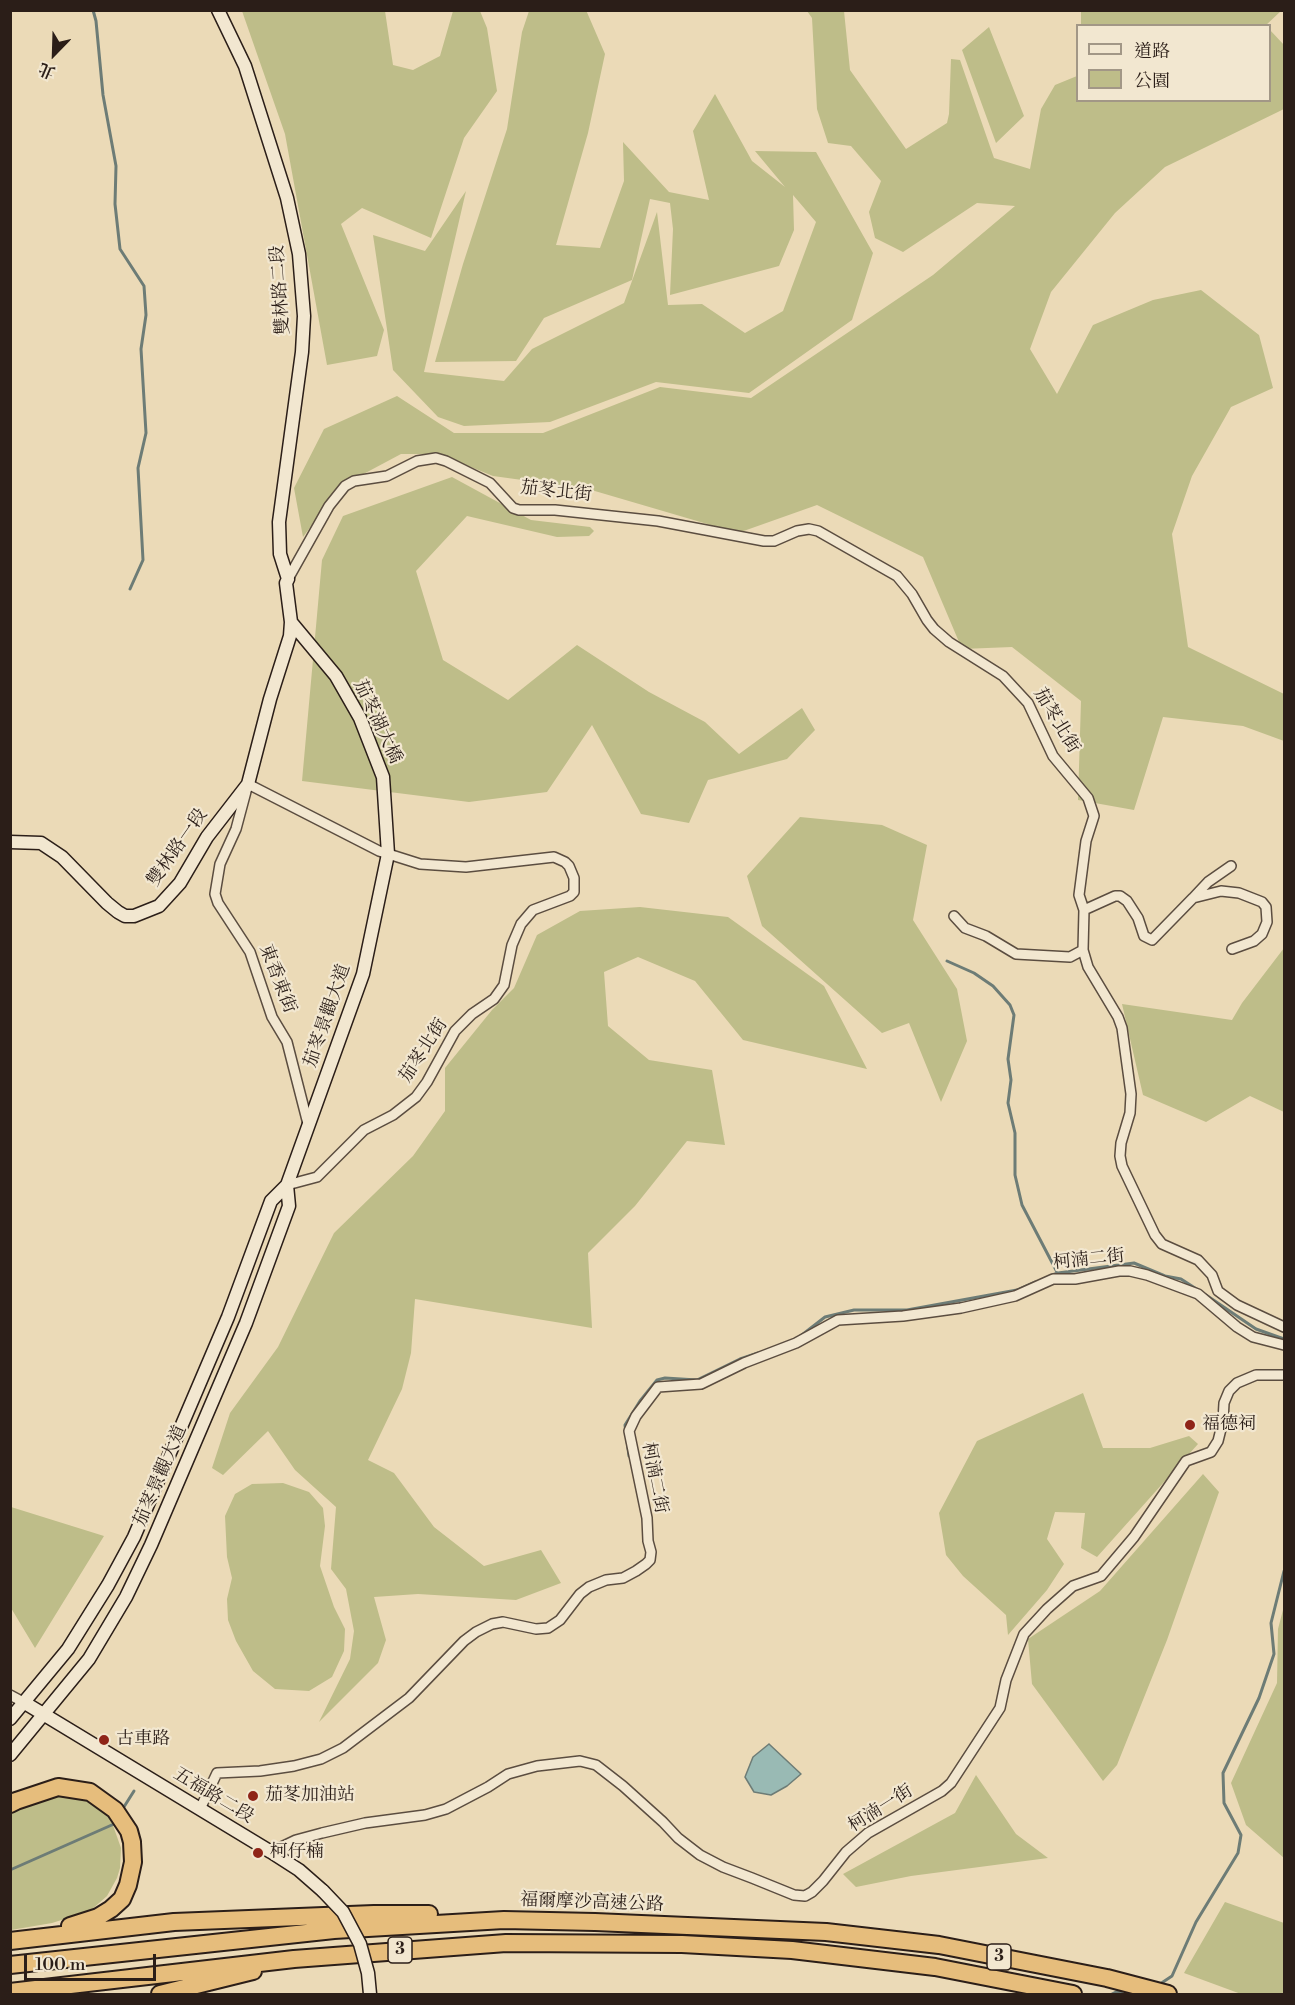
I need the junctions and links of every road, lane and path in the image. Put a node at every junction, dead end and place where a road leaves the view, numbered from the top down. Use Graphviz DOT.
graph roads {
  1 [pos="218,10"];
  2 [pos="288,579"];
  3 [pos="291,622"];
  4 [pos="248,784"];
  5 [pos="10,842"];
  6 [pos="388,854"];
  7 [pos="1231,866"];
  8 [pos="1193,898"];
  9 [pos="1084,910"];
  10 [pos="954,916"];
  11 [pos="1233,949"];
  12 [pos="1083,950"];
  13 [pos="309,1124"];
  14 [pos="287,1185"];
  15 [pos="1284,1327"];
  16 [pos="1284,1345"];
  17 [pos="1284,1375"];
  18 [pos="10,1695"];
  19 [pos="25,1703"];
  20 [pos="43,1715"];
  21 [pos="10,1719"];
  22 [pos="10,1755"];
  23 [pos="10,1804"];
  24 [pos="200,1809"];
  25 [pos="271,1852"];
  26 [pos="595,1922"];
  27 [pos="17,1940"];
  28 [pos="294,1959"];
  29 [pos="10,1965"];
  30 [pos="10,1992"];
  31 [pos="160,1995"];
  32 [pos="370,1995"];
  33 [pos="1073,1995"];
  34 [pos="1168,1995"];
  1 -- 2 [label="street, 雙林路二段"];
  2 -- 3 [label="street"];
  2 -- 9 [label="street, 茄苳北街"];
  3 -- 4 [label="street"];
  3 -- 6 [label="street, 茄苳湖大橋"];
  4 -- 5 [label="street, 雙林路一段"];
  4 -- 6 [label="street, 茄苳北街"];
  4 -- 13 [label="street, 東香東街"];
  6 -- 13 [label="street, 茄苳景觀大道"];
  6 -- 14 [label="street, 茄苳北街"];
  7 -- 8 [label="street"];
  8 -- 9 [label="street"];
  8 -- 11 [label="street"];
  9 -- 12 [label="street, 茄苳北街"];
  10 -- 12 [label="street"];
  12 -- 15 [label="street, 茄苳北街"];
  13 -- 14 [label="street, 茄苳景觀大道"];
  14 -- 19 [label="street, 茄苳景觀大道"];
  14 -- 20 [label="street, 茄苳景觀大道"];
  16 -- 24 [label="street, 柯湳二街"];
  17 -- 25 [label="street, 柯湳一街"];
  18 -- 19 [label="street"];
  19 -- 20 [label="street, 五福路二段"];
  19 -- 21 [label="street, 茄苳景觀大道"];
  20 -- 22 [label="street, 茄苳景觀大道"];
  20 -- 24 [label="street, 五福路二段"];
  23 -- 27 [label="highway"];
  24 -- 25 [label="street, 五福路二段"];
  25 -- 32 [label="street, 五福路二段, bridge"];
  26 -- 27 [label="highway"];
  26 -- 29 [label="highway, 福爾摩沙高速公路 / 3"];
  26 -- 34 [label="highway, 福爾摩沙高速公路 / 3"];
  28 -- 30 [label="highway, 3"];
  28 -- 31 [label="highway"];
  28 -- 33 [label="highway, 3"];
}
